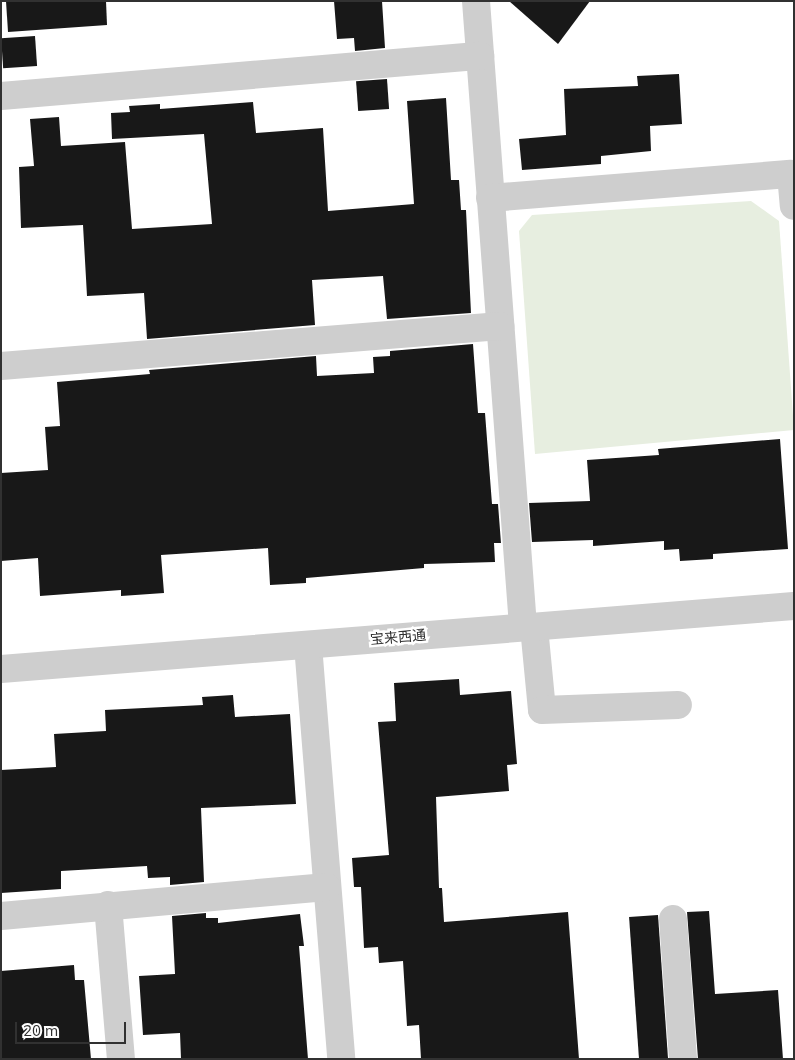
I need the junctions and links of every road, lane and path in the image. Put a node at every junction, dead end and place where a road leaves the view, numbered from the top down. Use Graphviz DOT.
graph roads {
  1 [pos="476,1"];
  2 [pos="480,56"];
  3 [pos="1,96"];
  4 [pos="490,198"];
  5 [pos="794,206"];
  6 [pos="500,326"];
  7 [pos="1,366"];
  8 [pos="794,606"];
  9 [pos="529,627"];
  10 [pos="308,645"];
  11 [pos="1,669"];
  12 [pos="678,705"];
  13 [pos="327,886"];
  14 [pos="108,905"];
  15 [pos="1,916"];
  16 [pos="673,919"];
  17 [pos="121,1059"];
  18 [pos="340,1059"];
  19 [pos="683,1059"];
  1 -- 2 [label="street"];
  2 -- 3 [label="street"];
  2 -- 4 [label="street"];
  4 -- 5 [label="street"];
  4 -- 6 [label="street"];
  6 -- 7 [label="street"];
  6 -- 9 [label="street"];
  8 -- 9 [label="street, 宝来西通"];
  9 -- 10 [label="street, 宝来西通"];
  9 -- 12 [label="street"];
  10 -- 11 [label="street, 宝来西通"];
  10 -- 13 [label="street"];
  13 -- 14 [label="street"];
  13 -- 18 [label="street"];
  14 -- 15 [label="street"];
  14 -- 17 [label="street"];
  16 -- 19 [label="street"];
}
